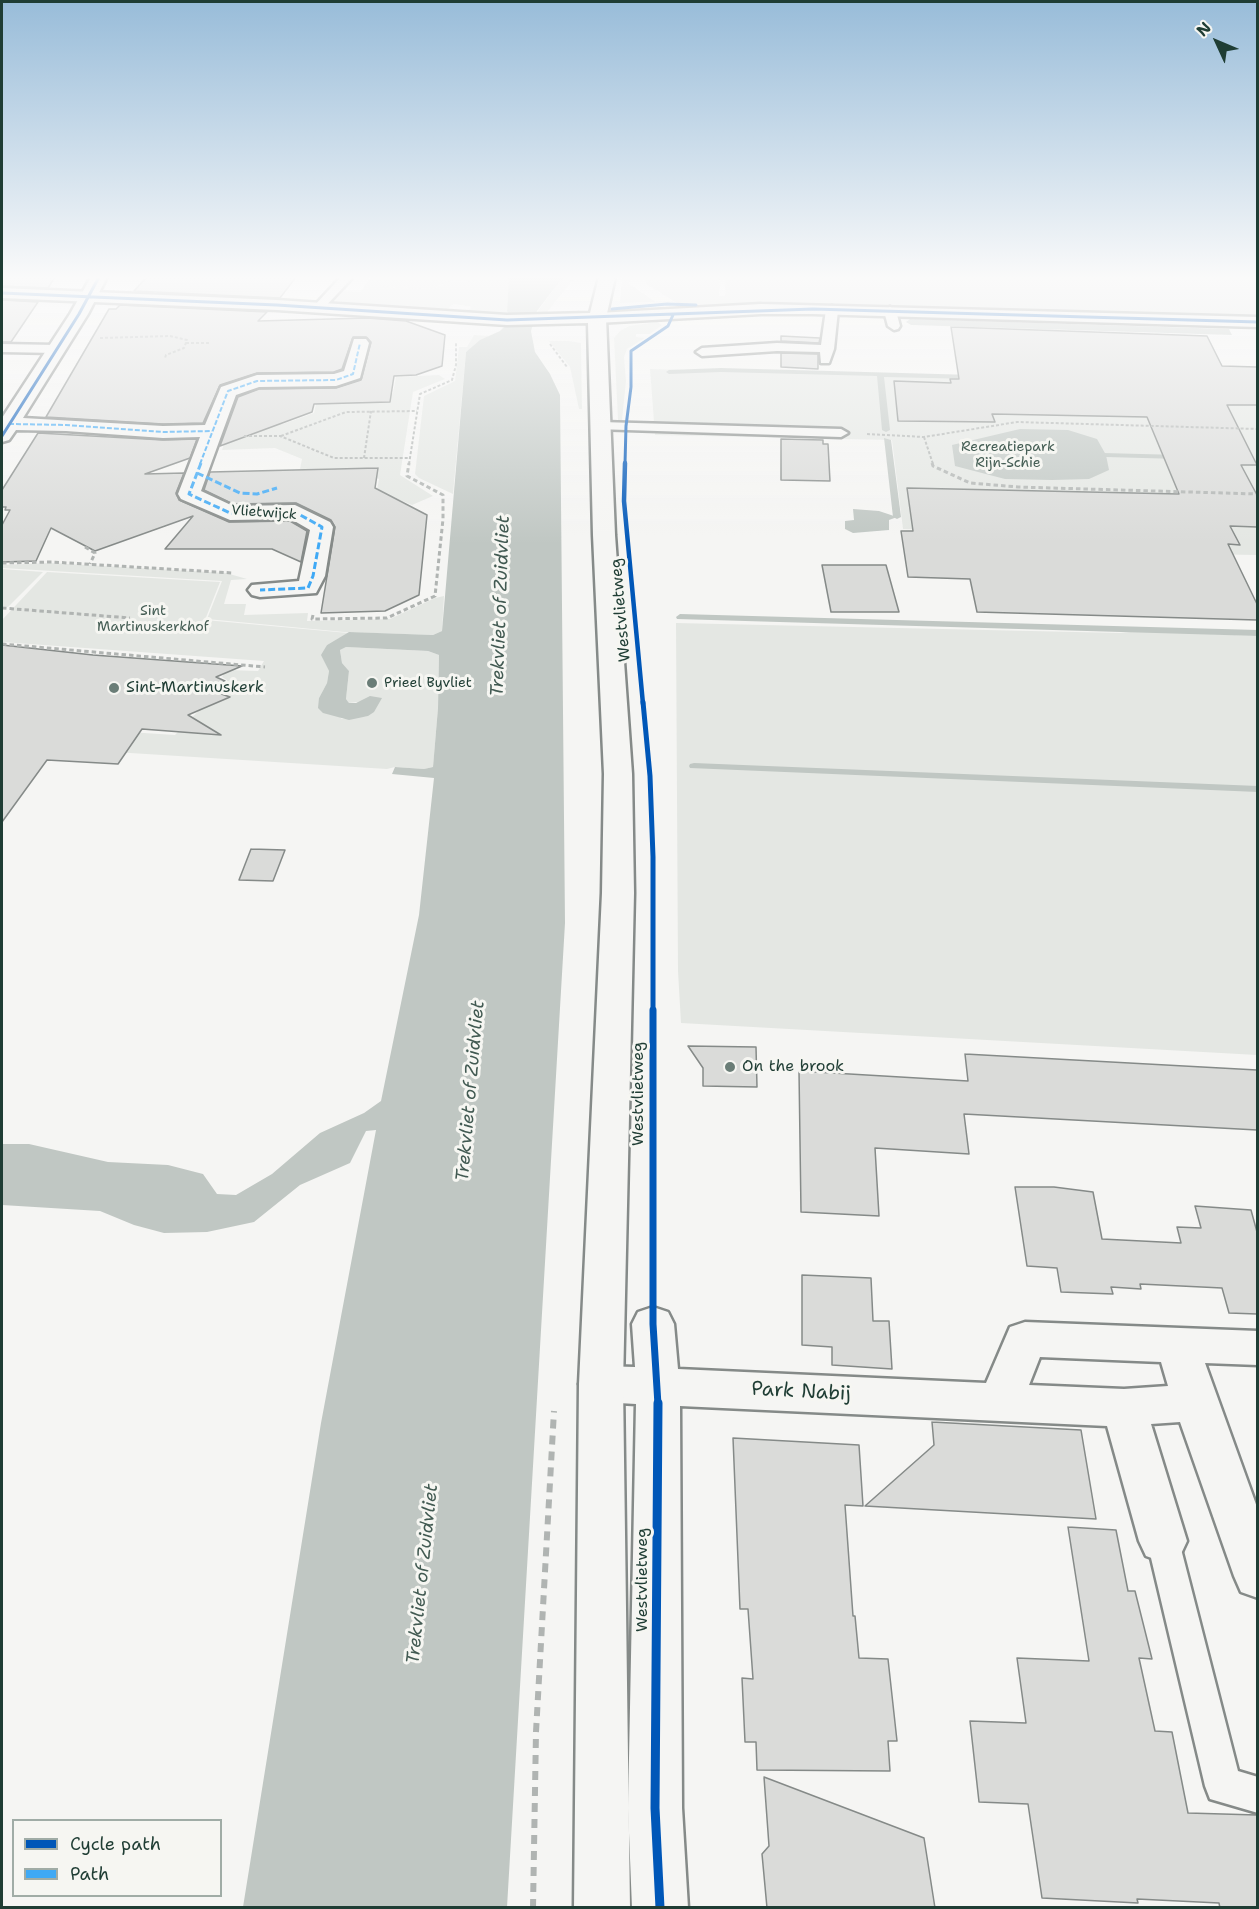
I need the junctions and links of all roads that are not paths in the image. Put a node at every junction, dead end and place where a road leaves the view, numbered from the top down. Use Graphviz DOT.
graph roads {
  1 [pos="45,366"];
  2 [pos="355,366"];
  3 [pos="599,366"];
  4 [pos="601,426"];
  5 [pos="4,428"];
  6 [pos="841,433"];
  7 [pos="211,434"];
  8 [pos="197,473"];
  9 [pos="278,488"];
  10 [pos="260,590"];
  11 [pos="652,1324"];
  12 [pos="1178,1345"];
  13 [pos="1257,1347"];
  14 [pos="601,1384"];
  15 [pos="658,1385"];
  16 [pos="1001,1401"];
  17 [pos="1195,1402"];
  18 [pos="1124,1408"];
  19 [pos="1163,1541"];
  20 [pos="1257,1576"];
  21 [pos="1257,1795"];
  22 [pos="602,1908"];
  23 [pos="660,1908"];
  1 -- 5 [label="street"];
  2 -- 7 [label="street, Vlietwijck"];
  3 -- 4 [label="street, Westvlietweg"];
  4 -- 6 [label="lane"];
  4 -- 14 [label="street, Westvlietweg"];
  5 -- 7 [label="street"];
  7 -- 8 [label="street, Vlietwijck"];
  8 -- 9 [label="street, Vlietwijck"];
  8 -- 10 [label="street, Vlietwijck"];
  11 -- 15 [label="street, Westvlietweg"];
  12 -- 13 [label="street"];
  12 -- 16 [label="street"];
  12 -- 17 [label="street"];
  14 -- 15 [label="street, Park Nabij"];
  14 -- 22 [label="street, Westvlietweg"];
  15 -- 16 [label="street, Park Nabij"];
  15 -- 23 [label="street, Westvlietweg"];
  16 -- 18 [label="street, Park Nabij"];
  17 -- 18 [label="street, Park Nabij"];
  17 -- 20 [label="street"];
  18 -- 19 [label="street"];
  19 -- 21 [label="lane"];
}
